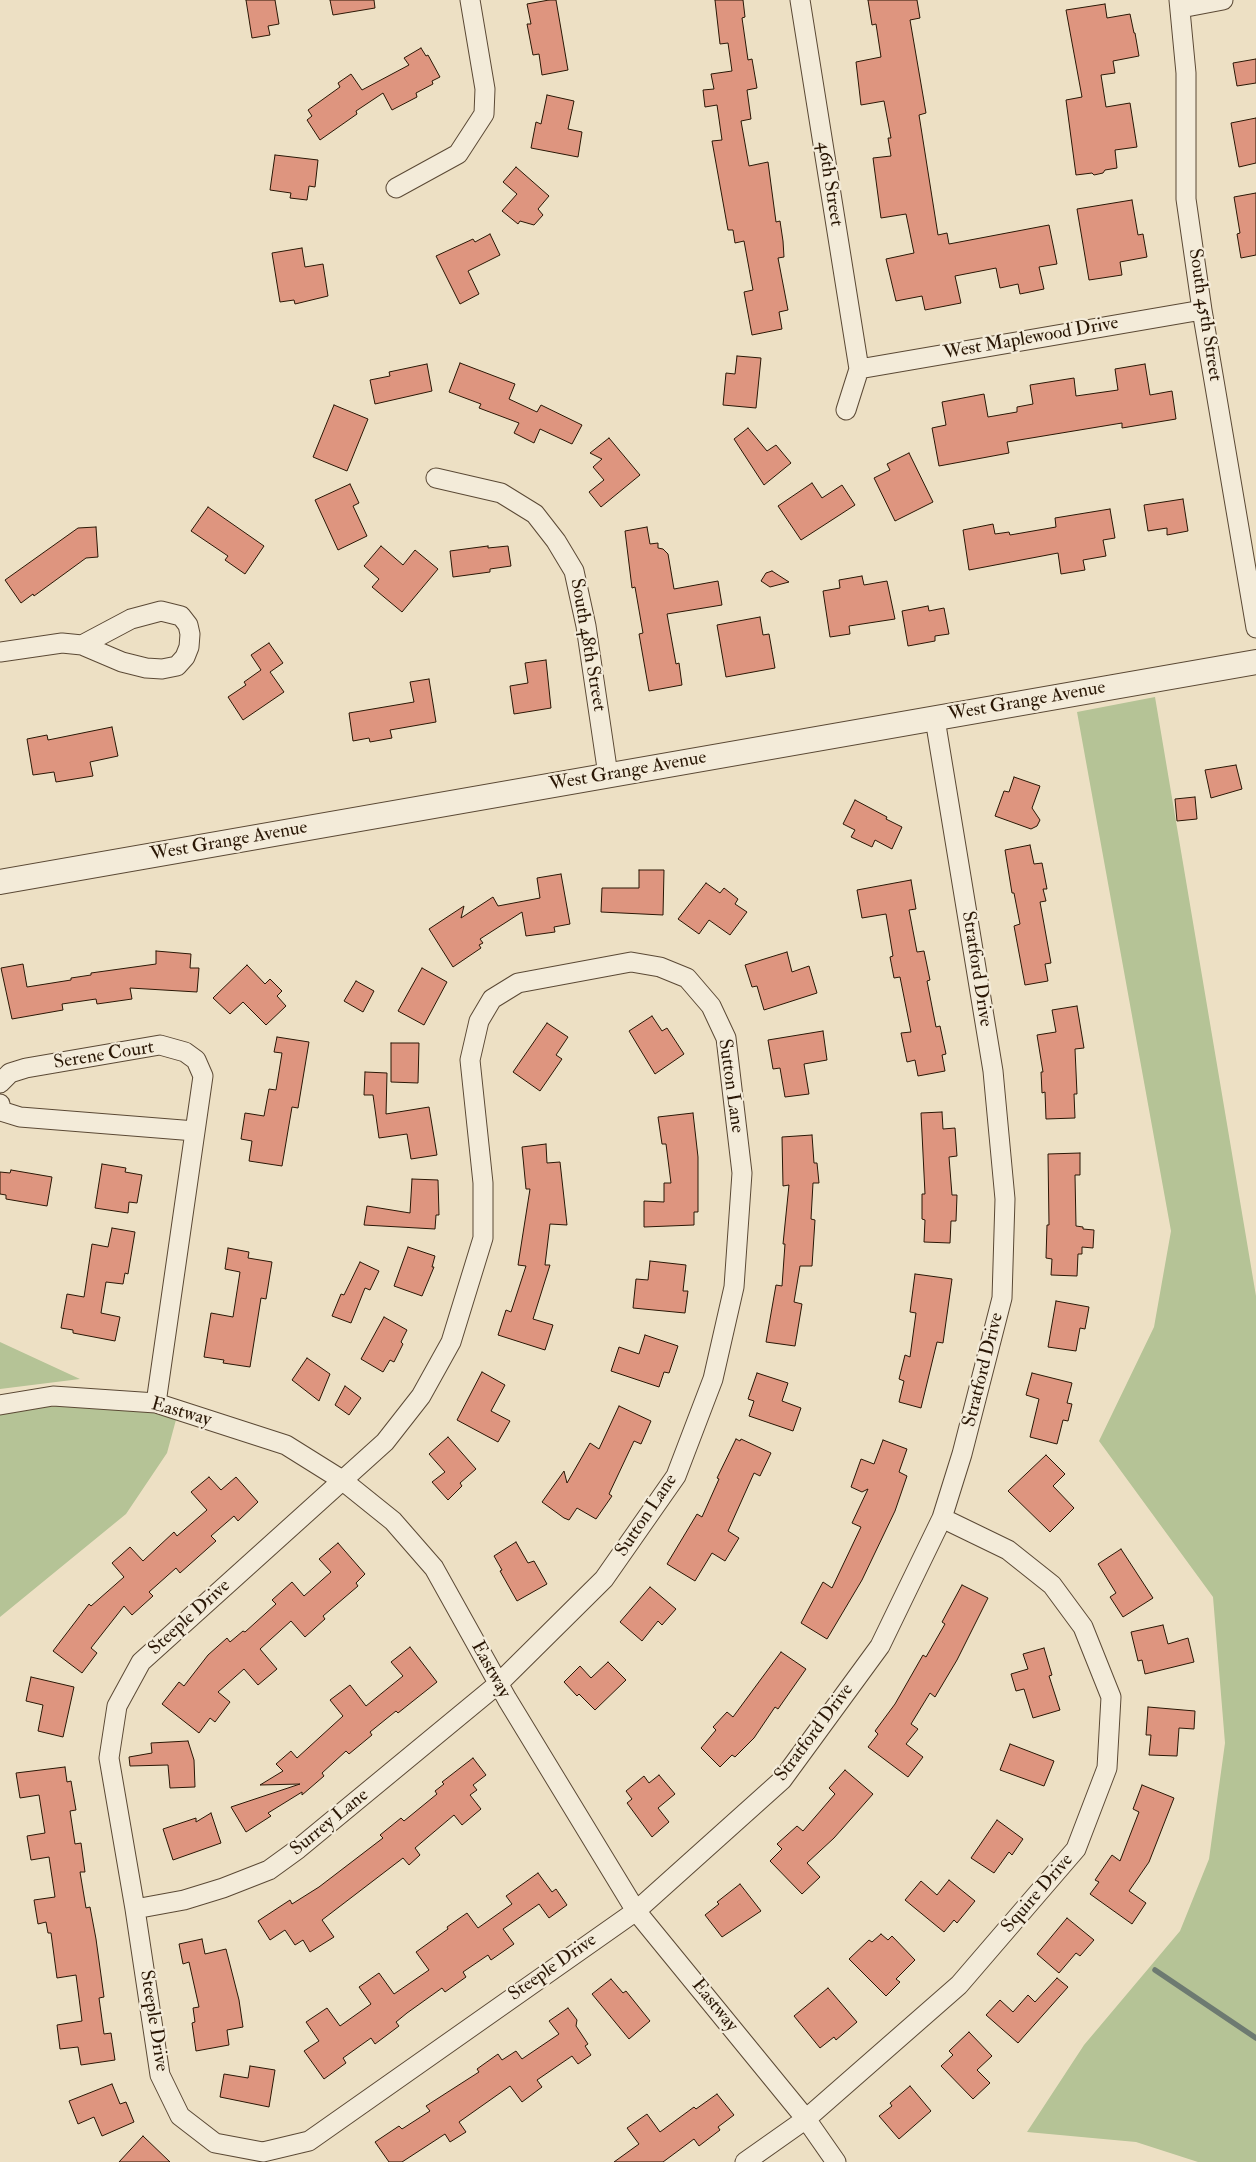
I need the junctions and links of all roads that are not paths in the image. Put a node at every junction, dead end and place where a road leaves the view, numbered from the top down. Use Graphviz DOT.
graph roads {
  1 [pos="470,0"];
  2 [pos="800,0"];
  3 [pos="1223,0"];
  4 [pos="1180,4"];
  5 [pos="396,188"];
  6 [pos="1202,310"];
  7 [pos="859,369"];
  8 [pos="846,410"];
  9 [pos="436,478"];
  10 [pos="1256,628"];
  11 [pos="82,645"];
  12 [pos="0,652"];
  13 [pos="1256,662"];
  14 [pos="935,719"];
  15 [pos="608,776"];
  16 [pos="0,882"];
  17 [pos="0,1083"];
  18 [pos="0,1104"];
  19 [pos="195,1131"];
  20 [pos="156,1403"];
  21 [pos="0,1405"];
  22 [pos="342,1480"];
  23 [pos="942,1518"];
  24 [pos="498,1684"];
  25 [pos="135,1909"];
  26 [pos="636,1911"];
  27 [pos="806,2119"];
  28 [pos="745,2162"];
  29 [pos="836,2162"];
  1 -- 5 [label="street"];
  2 -- 7 [label="street, 46th Street"];
  3 -- 4 [label="street"];
  4 -- 6 [label="street, South 45th Street"];
  6 -- 7 [label="street, West Maplewood Drive"];
  6 -- 10 [label="street, South 45th Street"];
  7 -- 8 [label="street"];
  9 -- 15 [label="street, South 48th Street"];
  11 -- 11 [label="street"];
  11 -- 12 [label="street"];
  13 -- 14 [label="street, West Grange Avenue"];
  14 -- 15 [label="street, West Grange Avenue"];
  14 -- 23 [label="street, Stratford Drive"];
  15 -- 16 [label="street, West Grange Avenue"];
  17 -- 19 [label="street, Serene Court"];
  18 -- 19 [label="street"];
  19 -- 20 [label="street, Serene Court"];
  20 -- 21 [label="street, Eastway"];
  20 -- 22 [label="street, Eastway"];
  22 -- 24 [label="street, Eastway"];
  22 -- 24 [label="street, Sutton Lane"];
  22 -- 25 [label="street, Steeple Drive"];
  23 -- 26 [label="street, Stratford Drive"];
  23 -- 27 [label="street, Squire Drive"];
  24 -- 25 [label="street, Surrey Lane"];
  24 -- 26 [label="street, Eastway"];
  25 -- 26 [label="street, Steeple Drive"];
  26 -- 27 [label="street, Eastway"];
  27 -- 28 [label="street, Squire Drive"];
  27 -- 29 [label="street, Eastway"];
}
